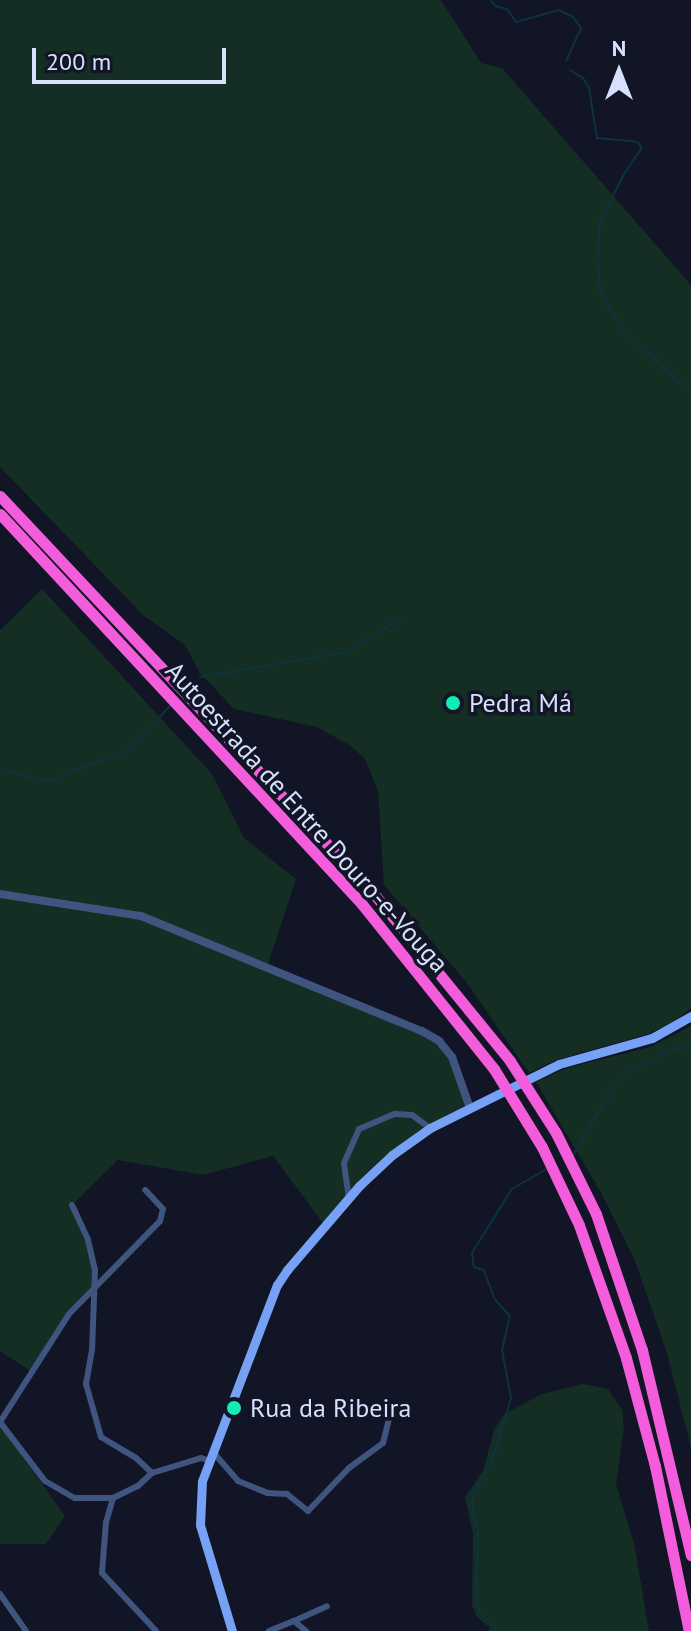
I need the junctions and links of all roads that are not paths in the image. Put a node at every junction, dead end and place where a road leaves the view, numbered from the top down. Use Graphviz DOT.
graph roads {
  1 [pos="0,496"];
  2 [pos="0,514"];
  3 [pos="0,894"];
  4 [pos="691,1016"];
  5 [pos="470,1108"];
  6 [pos="430,1128"];
  7 [pos="145,1190"];
  8 [pos="349,1199"];
  9 [pos="72,1205"];
  10 [pos="95,1285"];
  11 [pos="391,1410"];
  12 [pos="0,1422"];
  13 [pos="211,1456"];
  14 [pos="152,1473"];
  15 [pos="113,1498"];
  16 [pos="691,1555"];
  17 [pos="0,1594"];
  18 [pos="327,1606"];
  19 [pos="294,1621"];
  20 [pos="26,1631"];
  21 [pos="156,1631"];
  22 [pos="232,1631"];
  23 [pos="269,1631"];
  24 [pos="306,1631"];
  25 [pos="689,1631"];
  1 -- 16 [label="highway, Autoestrada de Entre Douro-e-Vouga, bridge"];
  2 -- 25 [label="highway, Autoestrada de Entre Douro-e-Vouga, bridge"];
  3 -- 5 [label="street"];
  4 -- 5 [label="main road"];
  5 -- 6 [label="main road"];
  6 -- 8 [label="main road"];
  6 -- 8 [label="street"];
  7 -- 10 [label="street"];
  8 -- 13 [label="main road"];
  9 -- 10 [label="street"];
  10 -- 12 [label="street"];
  10 -- 14 [label="street"];
  11 -- 13 [label="street"];
  12 -- 15 [label="street"];
  13 -- 14 [label="street"];
  13 -- 22 [label="main road"];
  14 -- 15 [label="street"];
  15 -- 21 [label="street"];
  17 -- 20 [label="street"];
  18 -- 19 [label="street"];
  19 -- 23 [label="street"];
  19 -- 24 [label="street"];
}
